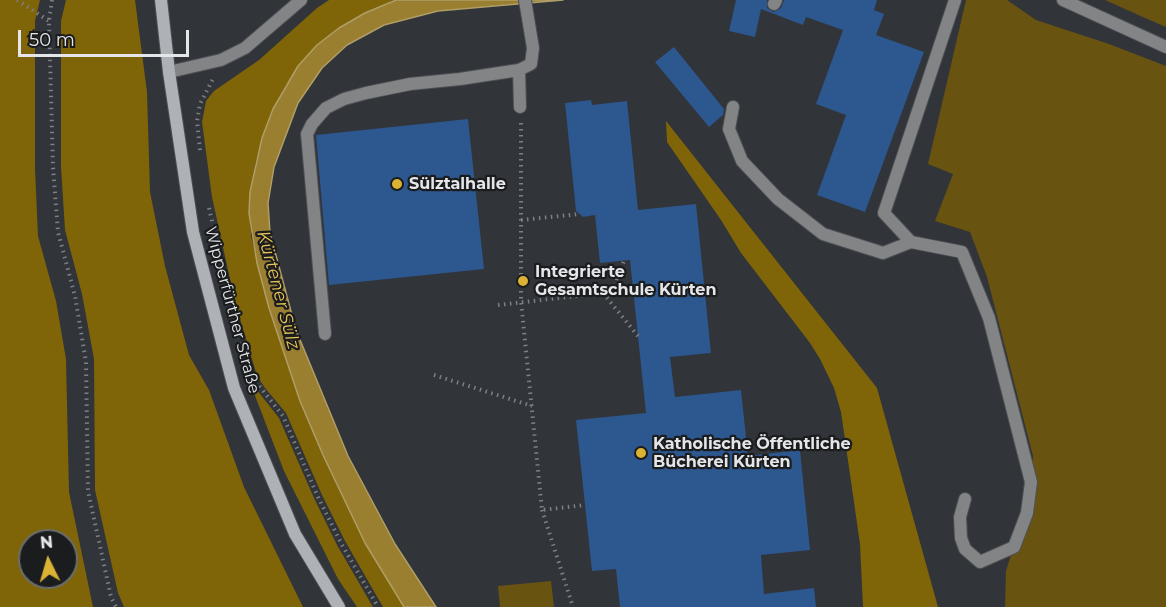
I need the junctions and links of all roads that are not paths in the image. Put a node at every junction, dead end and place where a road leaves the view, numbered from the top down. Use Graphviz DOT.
graph roads {
  1 [pos="161,0"];
  2 [pos="301,0"];
  3 [pos="955,0"];
  4 [pos="1063,0"];
  5 [pos="526,5"];
  6 [pos="1166,47"];
  7 [pos="519,70"];
  8 [pos="169,72"];
  9 [pos="520,107"];
  10 [pos="733,107"];
  11 [pos="911,242"];
  12 [pos="325,333"];
  13 [pos="965,499"];
  14 [pos="339,607"];
  1 -- 8 [label="main road, Wipperfürther Straße"];
  2 -- 8 [label="street"];
  3 -- 11 [label="street"];
  4 -- 6 [label="street"];
  5 -- 7 [label="street"];
  7 -- 9 [label="street"];
  7 -- 12 [label="street"];
  8 -- 14 [label="main road, Wipperfürther Straße"];
  10 -- 11 [label="street"];
  11 -- 13 [label="street"];
}
